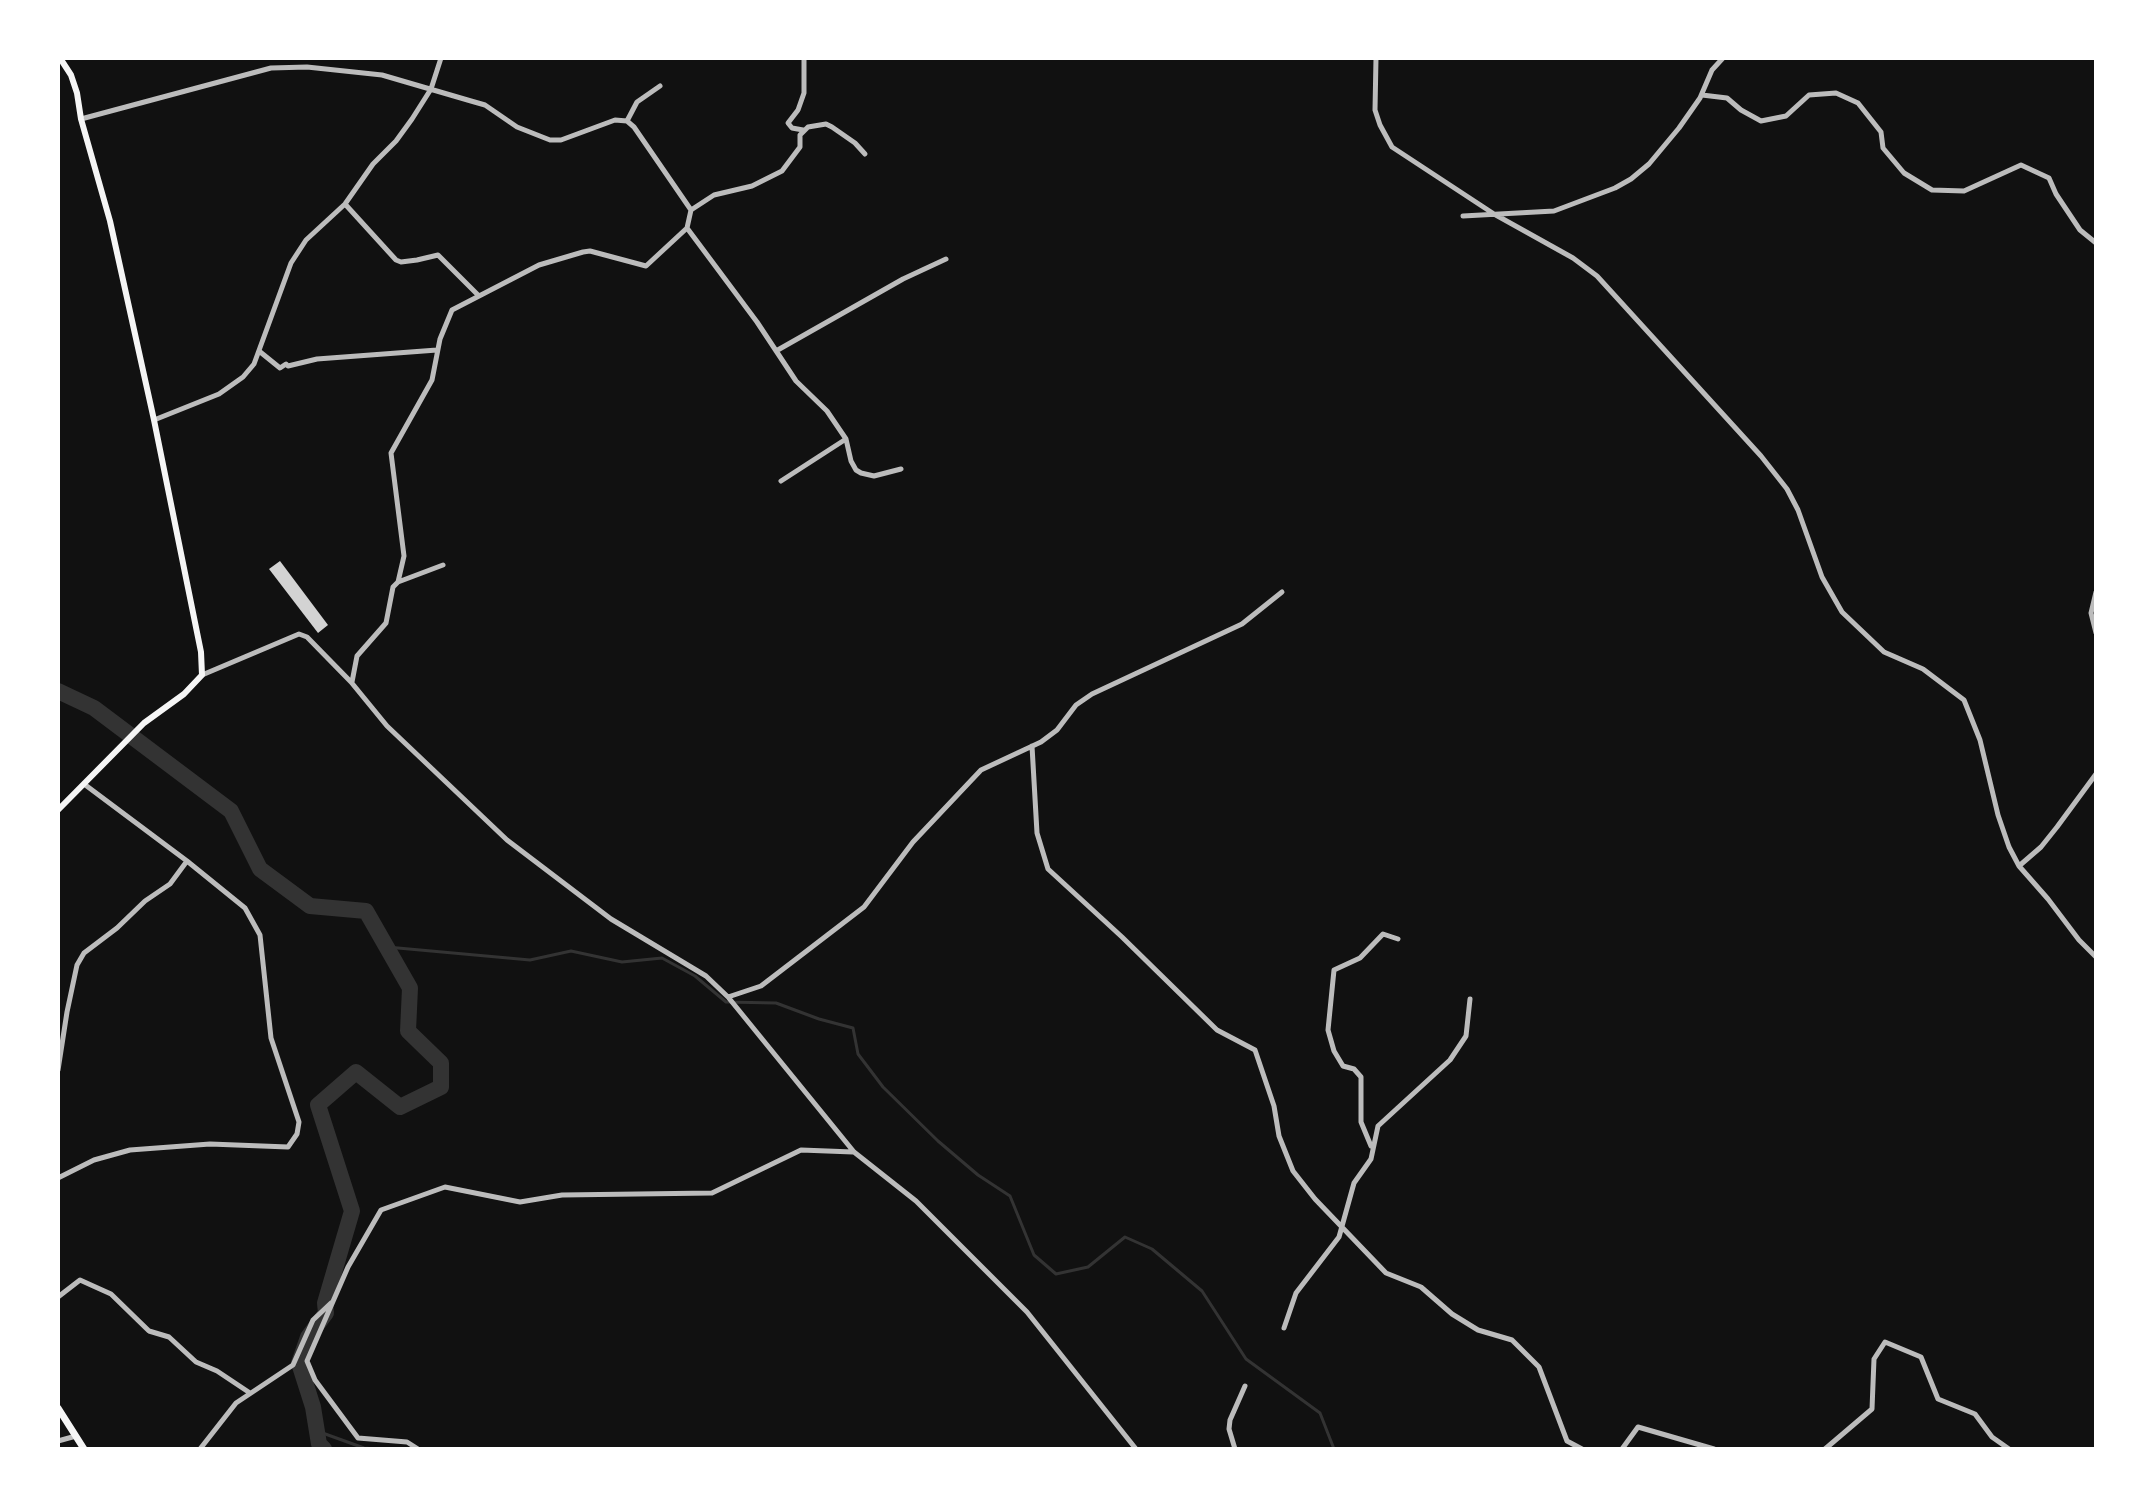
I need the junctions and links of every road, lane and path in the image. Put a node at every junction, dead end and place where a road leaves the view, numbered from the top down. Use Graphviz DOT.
graph roads {
  1 [pos="60,58"];
  2 [pos="441,58"];
  3 [pos="804,58"];
  4 [pos="1376,58"];
  5 [pos="1723,58"];
  6 [pos="660,86"];
  7 [pos="431,89"];
  8 [pos="1702,95"];
  9 [pos="81,119"];
  10 [pos="627,121"];
  11 [pos="803,130"];
  12 [pos="865,154"];
  13 [pos="345,204"];
  14 [pos="691,210"];
  15 [pos="1494,214"];
  16 [pos="1463,216"];
  17 [pos="687,228"];
  18 [pos="2096,243"];
  19 [pos="946,259"];
  20 [pos="478,295"];
  21 [pos="437,350"];
  22 [pos="259,351"];
  23 [pos="776,351"];
  24 [pos="154,420"];
  25 [pos="846,439"];
  26 [pos="901,469"];
  27 [pos="781,481"];
  28 [pos="443,565"];
  29 [pos="398,582"];
  30 [pos="1282,592"];
  31 [pos="2096,592"];
  32 [pos="2096,633"];
  33 [pos="202,675"];
  34 [pos="351,682"];
  35 [pos="1032,746"];
  36 [pos="2096,774"];
  37 [pos="83,783"];
  38 [pos="58,810"];
  39 [pos="187,861"];
  40 [pos="2019,866"];
  41 [pos="1398,939"];
  42 [pos="2096,957"];
  43 [pos="728,997"];
  44 [pos="1470,999"];
  45 [pos="58,1070"];
  46 [pos="1372,1151"];
  47 [pos="854,1152"];
  48 [pos="58,1178"];
  49 [pos="1342,1230"];
  50 [pos="58,1297"];
  51 [pos="332,1303"];
  52 [pos="1284,1328"];
  53 [pos="1245,1386"];
  54 [pos="250,1393"];
  55 [pos="58,1408"];
  56 [pos="76,1436"];
  57 [pos="58,1441"];
  58 [pos="84,1449"];
  59 [pos="200,1449"];
  60 [pos="418,1449"];
  61 [pos="1136,1449"];
  62 [pos="1235,1449"];
  63 [pos="1582,1449"];
  64 [pos="1622,1449"];
  65 [pos="1714,1449"];
  66 [pos="1825,1449"];
  67 [pos="2009,1449"];
  1 -- 9 [label="main road"];
  2 -- 7 [label="street"];
  3 -- 11 [label="street"];
  4 -- 15 [label="street"];
  5 -- 8 [label="street"];
  6 -- 10 [label="street"];
  7 -- 9 [label="street"];
  7 -- 10 [label="street"];
  7 -- 13 [label="street"];
  8 -- 15 [label="street"];
  8 -- 18 [label="street"];
  9 -- 24 [label="main road"];
  10 -- 14 [label="street"];
  11 -- 12 [label="street"];
  11 -- 14 [label="street"];
  13 -- 20 [label="street"];
  13 -- 22 [label="street"];
  14 -- 17 [label="street"];
  15 -- 16 [label="street"];
  15 -- 40 [label="street"];
  17 -- 20 [label="street"];
  17 -- 23 [label="street"];
  19 -- 23 [label="street"];
  20 -- 21 [label="street"];
  21 -- 22 [label="street"];
  21 -- 29 [label="street"];
  22 -- 24 [label="street"];
  23 -- 25 [label="street"];
  24 -- 33 [label="main road"];
  25 -- 26 [label="street"];
  25 -- 27 [label="street"];
  28 -- 29 [label="street"];
  29 -- 34 [label="street"];
  30 -- 35 [label="street"];
  31 -- 32 [label="street"];
  33 -- 34 [label="street"];
  33 -- 37 [label="main road"];
  34 -- 43 [label="street"];
  35 -- 43 [label="street"];
  35 -- 49 [label="street"];
  36 -- 40 [label="street"];
  37 -- 38 [label="main road"];
  37 -- 39 [label="street"];
  39 -- 45 [label="street"];
  39 -- 48 [label="street"];
  40 -- 42 [label="street"];
  41 -- 46 [label="street"];
  43 -- 47 [label="street"];
  44 -- 46 [label="street"];
  46 -- 49 [label="street"];
  47 -- 51 [label="street"];
  47 -- 61 [label="street"];
  49 -- 52 [label="street"];
  49 -- 63 [label="street"];
  50 -- 54 [label="street"];
  51 -- 54 [label="street"];
  51 -- 60 [label="street"];
  53 -- 62 [label="street"];
  54 -- 59 [label="street"];
  55 -- 56 [label="main road"];
  56 -- 57 [label="street"];
  56 -- 58 [label="main road"];
  64 -- 65 [label="street"];
  66 -- 67 [label="street"];
}
